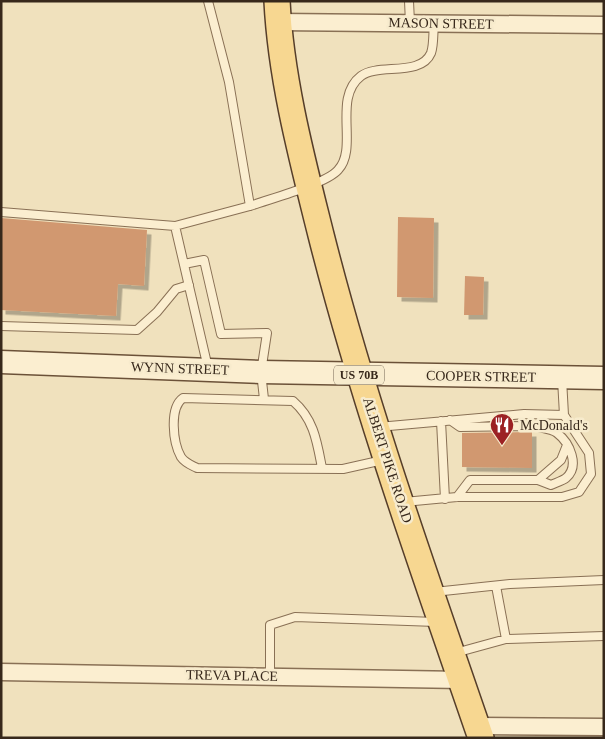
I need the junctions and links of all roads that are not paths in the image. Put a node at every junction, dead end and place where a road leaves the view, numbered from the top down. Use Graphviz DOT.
graph roads {
  1 [pos="208,1"];
  2 [pos="409,1"];
  3 [pos="275,8"];
  4 [pos="410,22"];
  5 [pos="434,23"];
  6 [pos="604,25"];
  7 [pos="308,186"];
  8 [pos="250,206"];
  9 [pos="1,212"];
  10 [pos="175,226"];
  11 [pos="184,264"];
  12 [pos="189,285"];
  13 [pos="1,326"];
  14 [pos="1,362"];
  15 [pos="208,369"];
  16 [pos="261,372"];
  17 [pos="359,374"];
  18 [pos="562,377"];
  19 [pos="604,378"];
  20 [pos="264,399"];
  21 [pos="564,415"];
  22 [pos="450,420"];
  23 [pos="441,421"];
  24 [pos="377,427"];
  25 [pos="567,445"];
  26 [pos="387,459"];
  27 [pos="322,468"];
  28 [pos="538,480"];
  29 [pos="457,497"];
  30 [pos="445,499"];
  31 [pos="402,502"];
  32 [pos="604,580"];
  33 [pos="496,586"];
  34 [pos="432,592"];
  35 [pos="442,622"];
  36 [pos="604,636"];
  37 [pos="506,639"];
  38 [pos="453,654"];
  39 [pos="1,672"];
  40 [pos="270,675"];
  41 [pos="462,680"];
  42 [pos="604,728"];
  43 [pos="479,732"];
  44 [pos="572,732"];
  1 -- 8 [label="lane"];
  2 -- 4 [label="lane"];
  3 -- 4 [label="street, MASON STREET"];
  3 -- 7 [label="main road, ALBERT PIKE ROAD / US 70B"];
  4 -- 5 [label="street, MASON STREET"];
  5 -- 6 [label="street, MASON STREET"];
  5 -- 7 [label="lane"];
  7 -- 8 [label="lane"];
  7 -- 17 [label="main road, ALBERT PIKE ROAD / US 70B"];
  8 -- 10 [label="lane"];
  9 -- 10 [label="lane"];
  10 -- 11 [label="lane"];
  11 -- 12 [label="lane"];
  11 -- 16 [label="lane"];
  12 -- 13 [label="lane"];
  12 -- 15 [label="lane"];
  14 -- 15 [label="street, WYNN STREET"];
  15 -- 16 [label="street, WYNN STREET"];
  16 -- 17 [label="street, WYNN STREET"];
  16 -- 20 [label="lane"];
  17 -- 18 [label="street, COOPER STREET"];
  17 -- 24 [label="main road, ALBERT PIKE ROAD / US 70B"];
  18 -- 19 [label="street, COOPER STREET"];
  18 -- 21 [label="lane"];
  20 -- 27 [label="lane"];
  20 -- 27 [label="lane"];
  21 -- 22 [label="lane"];
  21 -- 29 [label="lane"];
  22 -- 23 [label="lane"];
  22 -- 25 [label="lane"];
  23 -- 24 [label="lane"];
  23 -- 30 [label="lane"];
  24 -- 26 [label="main road, ALBERT PIKE ROAD / US 70B"];
  25 -- 28 [label="lane"];
  25 -- 28 [label="lane"];
  26 -- 27 [label="lane"];
  26 -- 31 [label="main road, ALBERT PIKE ROAD / US 70B"];
  28 -- 29 [label="lane"];
  29 -- 30 [label="lane"];
  30 -- 31 [label="lane"];
  31 -- 34 [label="main road, ALBERT PIKE ROAD / US 70B"];
  32 -- 33 [label="lane"];
  33 -- 34 [label="lane"];
  33 -- 37 [label="lane"];
  34 -- 35 [label="main road, ALBERT PIKE ROAD / US 70B"];
  35 -- 38 [label="main road, ALBERT PIKE ROAD / US 70B"];
  35 -- 40 [label="lane"];
  36 -- 37 [label="lane"];
  37 -- 38 [label="lane"];
  38 -- 41 [label="main road, ALBERT PIKE ROAD / US 70B"];
  39 -- 40 [label="street, TREVA PLACE"];
  40 -- 41 [label="street, TREVA PLACE"];
  41 -- 43 [label="main road, ALBERT PIKE ROAD / US 70B"];
  42 -- 44 [label="street"];
  43 -- 44 [label="street"];
}
